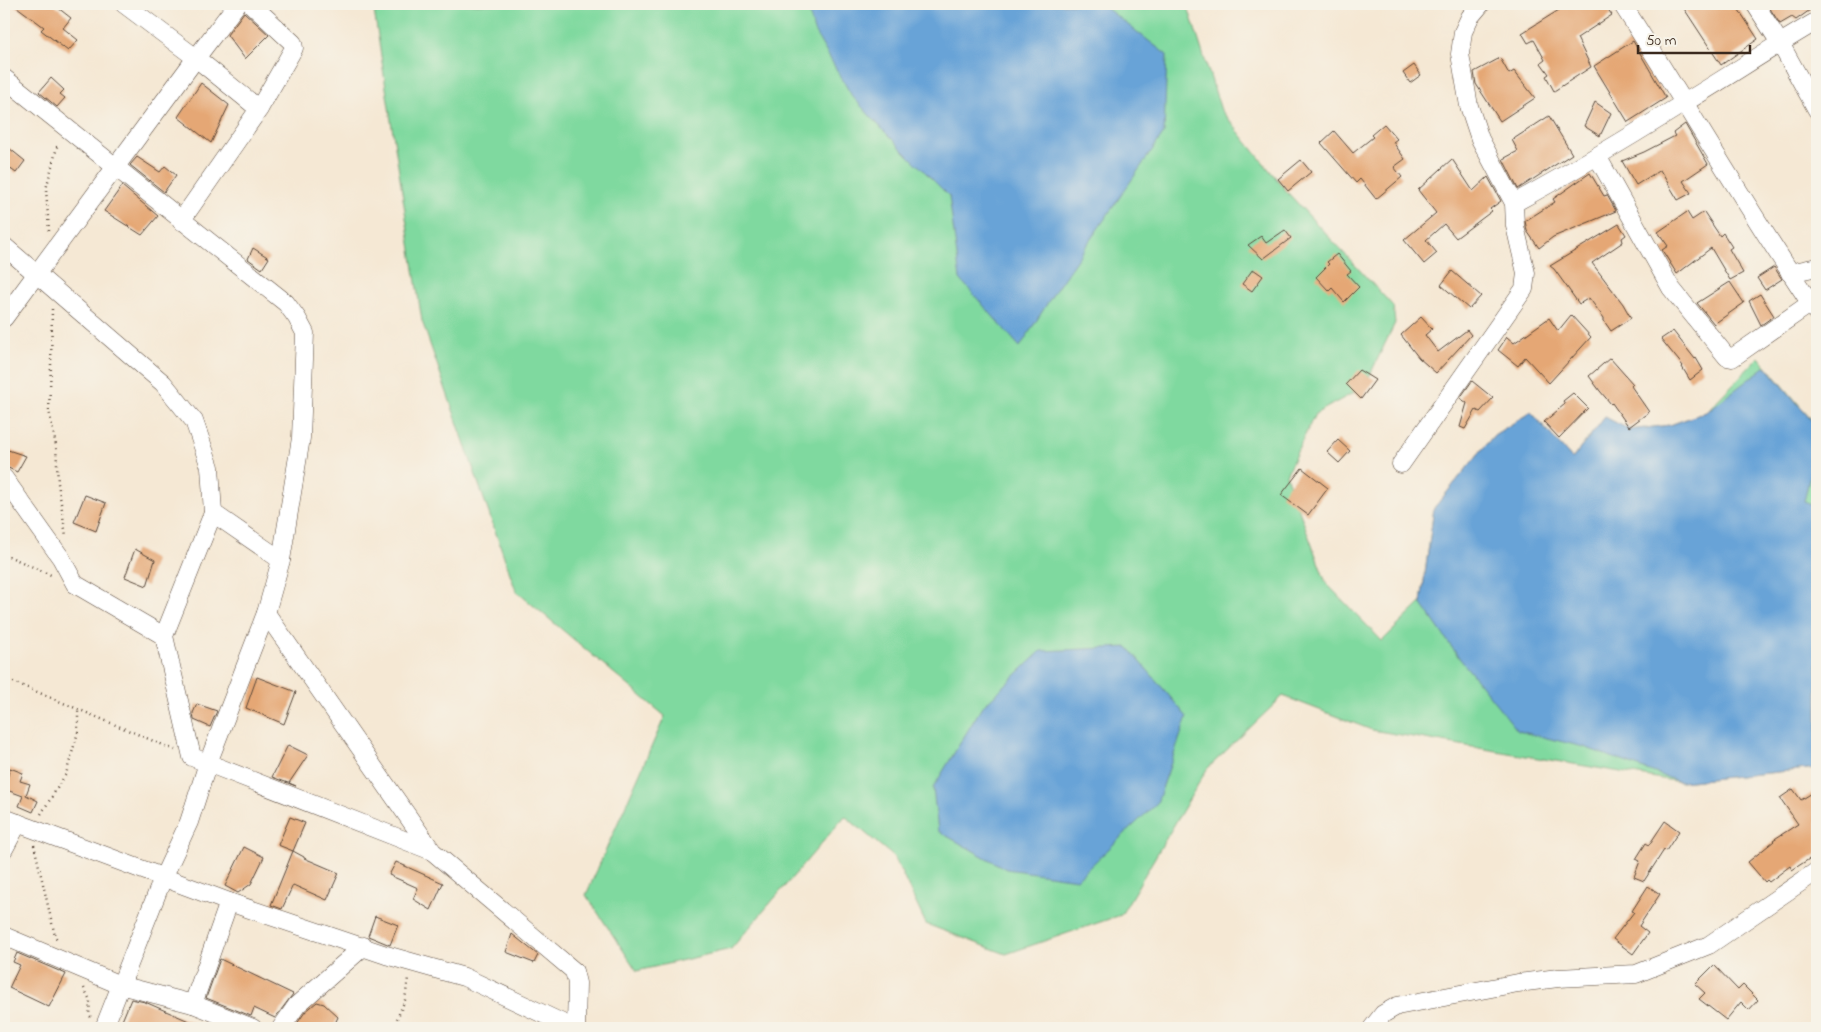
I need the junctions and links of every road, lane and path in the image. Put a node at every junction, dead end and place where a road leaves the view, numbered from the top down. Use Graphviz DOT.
graph roads {
  1 [pos="124,4"];
  2 [pos="237,4"];
  3 [pos="251,4"];
  4 [pos="1481,4"];
  5 [pos="1622,4"];
  6 [pos="1755,4"];
  7 [pos="1817,21"];
  8 [pos="1780,42"];
  9 [pos="196,58"];
  10 [pos="4,78"];
  11 [pos="1685,103"];
  12 [pos="259,109"];
  13 [pos="1817,110"];
  14 [pos="71,132"];
  15 [pos="1597,156"];
  16 [pos="115,167"];
  17 [pos="1514,203"];
  18 [pos="181,221"];
  19 [pos="4,246"];
  20 [pos="52,252"];
  21 [pos="1817,267"];
  22 [pos="1790,273"];
  23 [pos="35,274"];
  24 [pos="51,288"];
  25 [pos="1814,308"];
  26 [pos="4,318"];
  27 [pos="1401,464"];
  28 [pos="4,478"];
  29 [pos="213,513"];
  30 [pos="67,543"];
  31 [pos="4,554"];
  32 [pos="281,560"];
  33 [pos="75,584"];
  34 [pos="266,613"];
  35 [pos="164,636"];
  36 [pos="4,678"];
  37 [pos="78,709"];
  38 [pos="200,760"];
  39 [pos="17,823"];
  40 [pos="4,849"];
  41 [pos="432,851"];
  42 [pos="1817,871"];
  43 [pos="163,878"];
  44 [pos="229,902"];
  45 [pos="4,936"];
  46 [pos="59,943"];
  47 [pos="364,946"];
  48 [pos="406,961"];
  49 [pos="72,965"];
  50 [pos="120,985"];
  51 [pos="192,1004"];
  52 [pos="105,1027"];
  53 [pos="253,1028"];
  54 [pos="281,1028"];
  55 [pos="393,1028"];
  56 [pos="574,1028"];
  57 [pos="1372,1028"];
  1 -- 9 [label="street"];
  2 -- 9 [label="street"];
  3 -- 12 [label="street"];
  4 -- 17 [label="street"];
  5 -- 11 [label="street"];
  6 -- 8 [label="street"];
  7 -- 8 [label="street"];
  8 -- 11 [label="street"];
  8 -- 13 [label="street"];
  9 -- 12 [label="street"];
  9 -- 16 [label="street"];
  10 -- 14 [label="street"];
  11 -- 15 [label="street"];
  11 -- 22 [label="street"];
  12 -- 18 [label="street"];
  14 -- 16 [label="street"];
  14 -- 20 [label="path"];
  15 -- 17 [label="street"];
  15 -- 25 [label="street"];
  16 -- 18 [label="street"];
  16 -- 20 [label="street"];
  17 -- 27 [label="street"];
  18 -- 32 [label="street"];
  19 -- 23 [label="street"];
  20 -- 23 [label="street"];
  21 -- 22 [label="street"];
  22 -- 25 [label="street"];
  23 -- 24 [label="street"];
  23 -- 26 [label="street"];
  24 -- 29 [label="street"];
  24 -- 30 [label="path"];
  28 -- 33 [label="street"];
  29 -- 32 [label="street"];
  29 -- 35 [label="street"];
  31 -- 33 [label="path"];
  32 -- 34 [label="street"];
  33 -- 35 [label="street"];
  34 -- 38 [label="street"];
  34 -- 41 [label="street"];
  35 -- 38 [label="street"];
  36 -- 37 [label="path"];
  37 -- 38 [label="path"];
  37 -- 39 [label="path"];
  38 -- 41 [label="street"];
  38 -- 43 [label="street"];
  39 -- 40 [label="street"];
  39 -- 43 [label="street"];
  39 -- 46 [label="path"];
  41 -- 56 [label="street"];
  42 -- 57 [label="street"];
  43 -- 44 [label="street"];
  43 -- 50 [label="street"];
  44 -- 47 [label="street"];
  44 -- 51 [label="street"];
  45 -- 49 [label="street"];
  47 -- 48 [label="street"];
  47 -- 54 [label="street"];
  48 -- 55 [label="path"];
  48 -- 56 [label="street"];
  49 -- 50 [label="street"];
  49 -- 52 [label="path"];
  50 -- 51 [label="street"];
  50 -- 52 [label="street"];
  51 -- 53 [label="street"];
}
